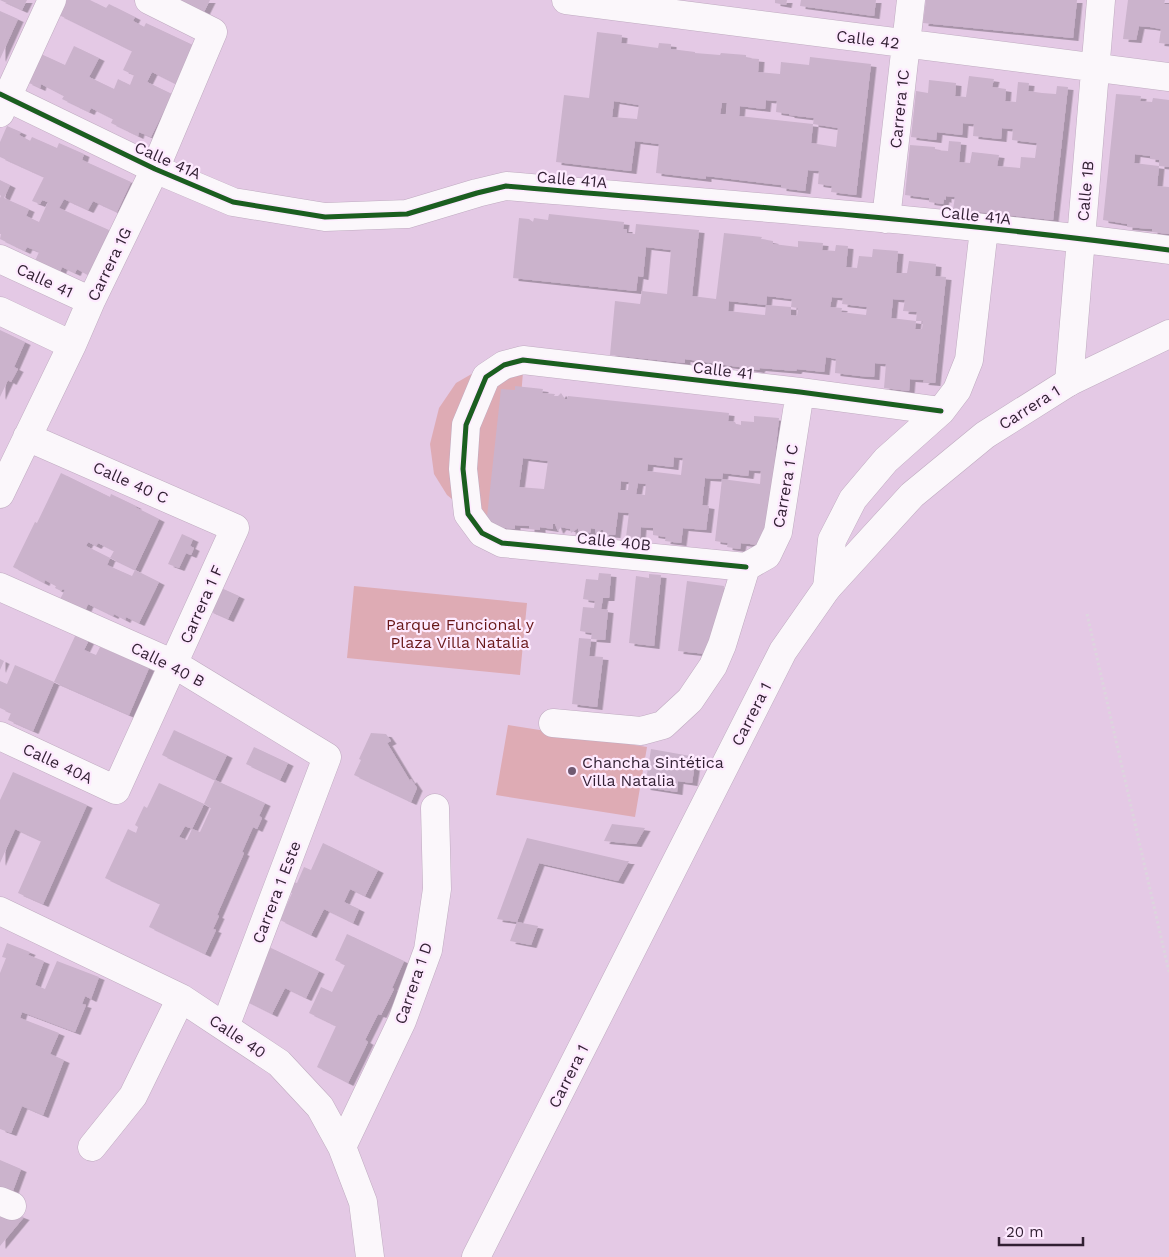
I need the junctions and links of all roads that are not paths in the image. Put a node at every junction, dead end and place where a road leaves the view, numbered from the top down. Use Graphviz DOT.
graph roads {
  1 [pos="52,0"];
  2 [pos="150,0"];
  3 [pos="566,0"];
  4 [pos="911,0"];
  5 [pos="1101,0"];
  6 [pos="906,44"];
  7 [pos="1095,68"];
  8 [pos="1169,77"];
  9 [pos="2,101"];
  10 [pos="155,169"];
  11 [pos="886,219"];
  12 [pos="984,229"];
  13 [pos="1081,238"];
  14 [pos="1169,250"];
  15 [pos="0,259"];
  16 [pos="91,301"];
  17 [pos="0,311"];
  18 [pos="1169,334"];
  19 [pos="72,345"];
  20 [pos="1069,382"];
  21 [pos="800,392"];
  22 [pos="941,410"];
  23 [pos="27,437"];
  24 [pos="0,494"];
  25 [pos="235,528"];
  26 [pos="482,533"];
  27 [pos="746,567"];
  28 [pos="0,587"];
  29 [pos="827,588"];
  30 [pos="174,664"];
  31 [pos="552,722"];
  32 [pos="0,736"];
  33 [pos="327,757"];
  34 [pos="116,790"];
  35 [pos="435,808"];
  36 [pos="0,911"];
  37 [pos="181,998"];
  38 [pos="226,1028"];
  39 [pos="92,1147"];
  40 [pos="342,1147"];
  41 [pos="370,1257"];
  42 [pos="476,1257"];
  1 -- 9 [label="street"];
  2 -- 10 [label="street, Carrera 1G"];
  3 -- 6 [label="street, Calle 42"];
  4 -- 6 [label="street, Carrera 1C"];
  5 -- 7 [label="street, Calle 1B"];
  6 -- 7 [label="street, Calle 42"];
  6 -- 11 [label="street, Carrera 1C"];
  7 -- 8 [label="street, Calle 42"];
  7 -- 13 [label="street, Calle 1B"];
  9 -- 10 [label="street, Calle 41A"];
  10 -- 11 [label="street, Calle 41A"];
  10 -- 16 [label="street, Carrera 1G"];
  11 -- 12 [label="street, Calle 41A"];
  12 -- 13 [label="street, Calle 41A"];
  12 -- 22 [label="street"];
  13 -- 14 [label="street, Calle 41A"];
  13 -- 20 [label="street, Calle 1B"];
  15 -- 16 [label="street, Calle 41"];
  16 -- 19 [label="street, Carrera 1G"];
  17 -- 19 [label="street"];
  18 -- 20 [label="street, Carrera 1"];
  19 -- 23 [label="street, Carrera 1G"];
  20 -- 29 [label="street, Carrera 1"];
  21 -- 22 [label="street, Calle 41"];
  21 -- 26 [label="street, Calle 41"];
  21 -- 27 [label="street, Carrera 1 C"];
  22 -- 29 [label="street"];
  23 -- 24 [label="street, Carrera 1G"];
  23 -- 25 [label="street, Calle 40 C"];
  25 -- 30 [label="street, Carrera 1 F"];
  26 -- 27 [label="street, Calle 40B"];
  27 -- 31 [label="street"];
  28 -- 30 [label="street, Calle 40 B"];
  29 -- 42 [label="street, Carrera 1"];
  30 -- 33 [label="street, Calle 40 B"];
  30 -- 34 [label="street, Carrera 1 F"];
  32 -- 34 [label="street, Calle 40A"];
  33 -- 38 [label="street, Carrera 1 Este"];
  35 -- 40 [label="street, Carrera 1 D"];
  36 -- 37 [label="street, Calle 40"];
  37 -- 38 [label="street, Calle 40"];
  37 -- 39 [label="street"];
  38 -- 40 [label="street, Calle 40"];
  40 -- 41 [label="street, Calle 40"];
}
